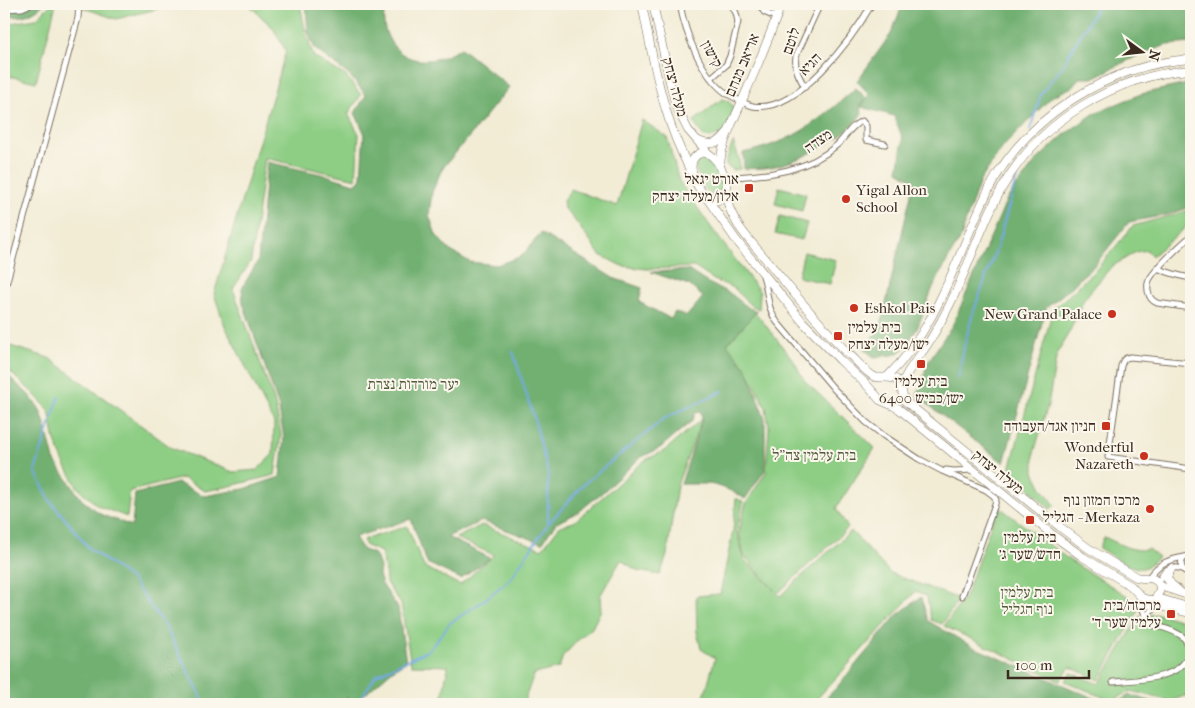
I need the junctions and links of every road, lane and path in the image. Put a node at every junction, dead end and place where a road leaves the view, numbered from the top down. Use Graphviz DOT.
graph roads {
  1 [pos="31,4"];
  2 [pos="79,4"];
  3 [pos="642,4"];
  4 [pos="653,4"];
  5 [pos="680,4"];
  6 [pos="731,4"];
  7 [pos="759,4"];
  8 [pos="781,4"];
  9 [pos="820,4"];
  10 [pos="872,4"];
  11 [pos="4,9"];
  12 [pos="776,18"];
  13 [pos="1191,59"];
  14 [pos="1191,70"];
  15 [pos="711,78"];
  16 [pos="805,87"];
  17 [pos="742,102"];
  18 [pos="729,132"];
  19 [pos="694,138"];
  20 [pos="884,144"];
  21 [pos="709,154"];
  22 [pos="721,170"];
  23 [pos="692,175"];
  24 [pos="743,177"];
  25 [pos="727,191"];
  26 [pos="703,193"];
  27 [pos="1191,236"];
  28 [pos="1158,268"];
  29 [pos="761,271"];
  30 [pos="1191,278"];
  31 [pos="4,292"];
  32 [pos="1191,308"];
  33 [pos="1191,363"];
  34 [pos="886,377"];
  35 [pos="901,389"];
  36 [pos="877,397"];
  37 [pos="888,403"];
  38 [pos="1191,469"];
  39 [pos="941,470"];
  40 [pos="973,470"];
  41 [pos="1188,555"];
  42 [pos="1172,568"];
  43 [pos="1184,570"];
  44 [pos="1191,572"];
  45 [pos="1146,579"];
  46 [pos="1159,585"];
  47 [pos="1182,593"];
  48 [pos="962,596"];
  49 [pos="1191,596"];
  50 [pos="1139,598"];
  51 [pos="1153,600"];
  52 [pos="1160,606"];
  53 [pos="1191,608"];
  54 [pos="1191,613"];
  55 [pos="1148,619"];
  56 [pos="1113,682"];
  1 -- 11 [label="street"];
  2 -- 31 [label="street"];
  3 -- 23 [label="main road, מעלה יצחק"];
  4 -- 19 [label="main road, מעלה יצחק"];
  5 -- 15 [label="street, קישון"];
  6 -- 15 [label="street"];
  7 -- 12 [label="street"];
  8 -- 12 [label="main road, אריאב מנחם"];
  9 -- 16 [label="street, לוטם"];
  10 -- 16 [label="street, הגיא"];
  12 -- 17 [label="main road, אריאב מנחם"];
  13 -- 34 [label="main road"];
  14 -- 35 [label="main road"];
  15 -- 17 [label="street, קישון"];
  16 -- 17 [label="street, הגיא"];
  17 -- 18 [label="main road, אריאב מנחם"];
  18 -- 19 [label="main road"];
  18 -- 21 [label="main road"];
  18 -- 22 [label="main road"];
  19 -- 21 [label="main road, מעלה יצחק"];
  20 -- 24 [label="street, מצדה"];
  21 -- 22 [label="main road, מעלה יצחק"];
  21 -- 23 [label="main road"];
  22 -- 24 [label="street, מצדה"];
  22 -- 25 [label="main road"];
  23 -- 26 [label="main road, מעלה יצחק"];
  24 -- 25 [label="street"];
  25 -- 26 [label="main road"];
  25 -- 34 [label="main road"];
  26 -- 29 [label="main road"];
  27 -- 28 [label="street"];
  28 -- 30 [label="street"];
  28 -- 32 [label="street"];
  29 -- 36 [label="main road"];
  29 -- 39 [label="street"];
  33 -- 38 [label="street"];
  34 -- 35 [label="main road"];
  34 -- 36 [label="main road"];
  35 -- 37 [label="main road"];
  35 -- 45 [label="main road, מעלה יצחק"];
  36 -- 37 [label="main road"];
  37 -- 40 [label="main road, מעלה יצחק"];
  39 -- 40 [label="street"];
  39 -- 48 [label="street"];
  40 -- 50 [label="main road, מעלה יצחק"];
  41 -- 43 [label="street"];
  41 -- 45 [label="street"];
  42 -- 43 [label="street"];
  42 -- 46 [label="street"];
  42 -- 47 [label="main road"];
  43 -- 44 [label="street"];
  45 -- 46 [label="main road"];
  45 -- 50 [label="main road"];
  46 -- 47 [label="main road"];
  46 -- 51 [label="main road"];
  47 -- 49 [label="main road"];
  50 -- 51 [label="main road"];
  50 -- 52 [label="main road"];
  50 -- 55 [label="street"];
  51 -- 53 [label="main road"];
  52 -- 54 [label="main road"];
  52 -- 55 [label="street"];
  55 -- 56 [label="street"];
}
